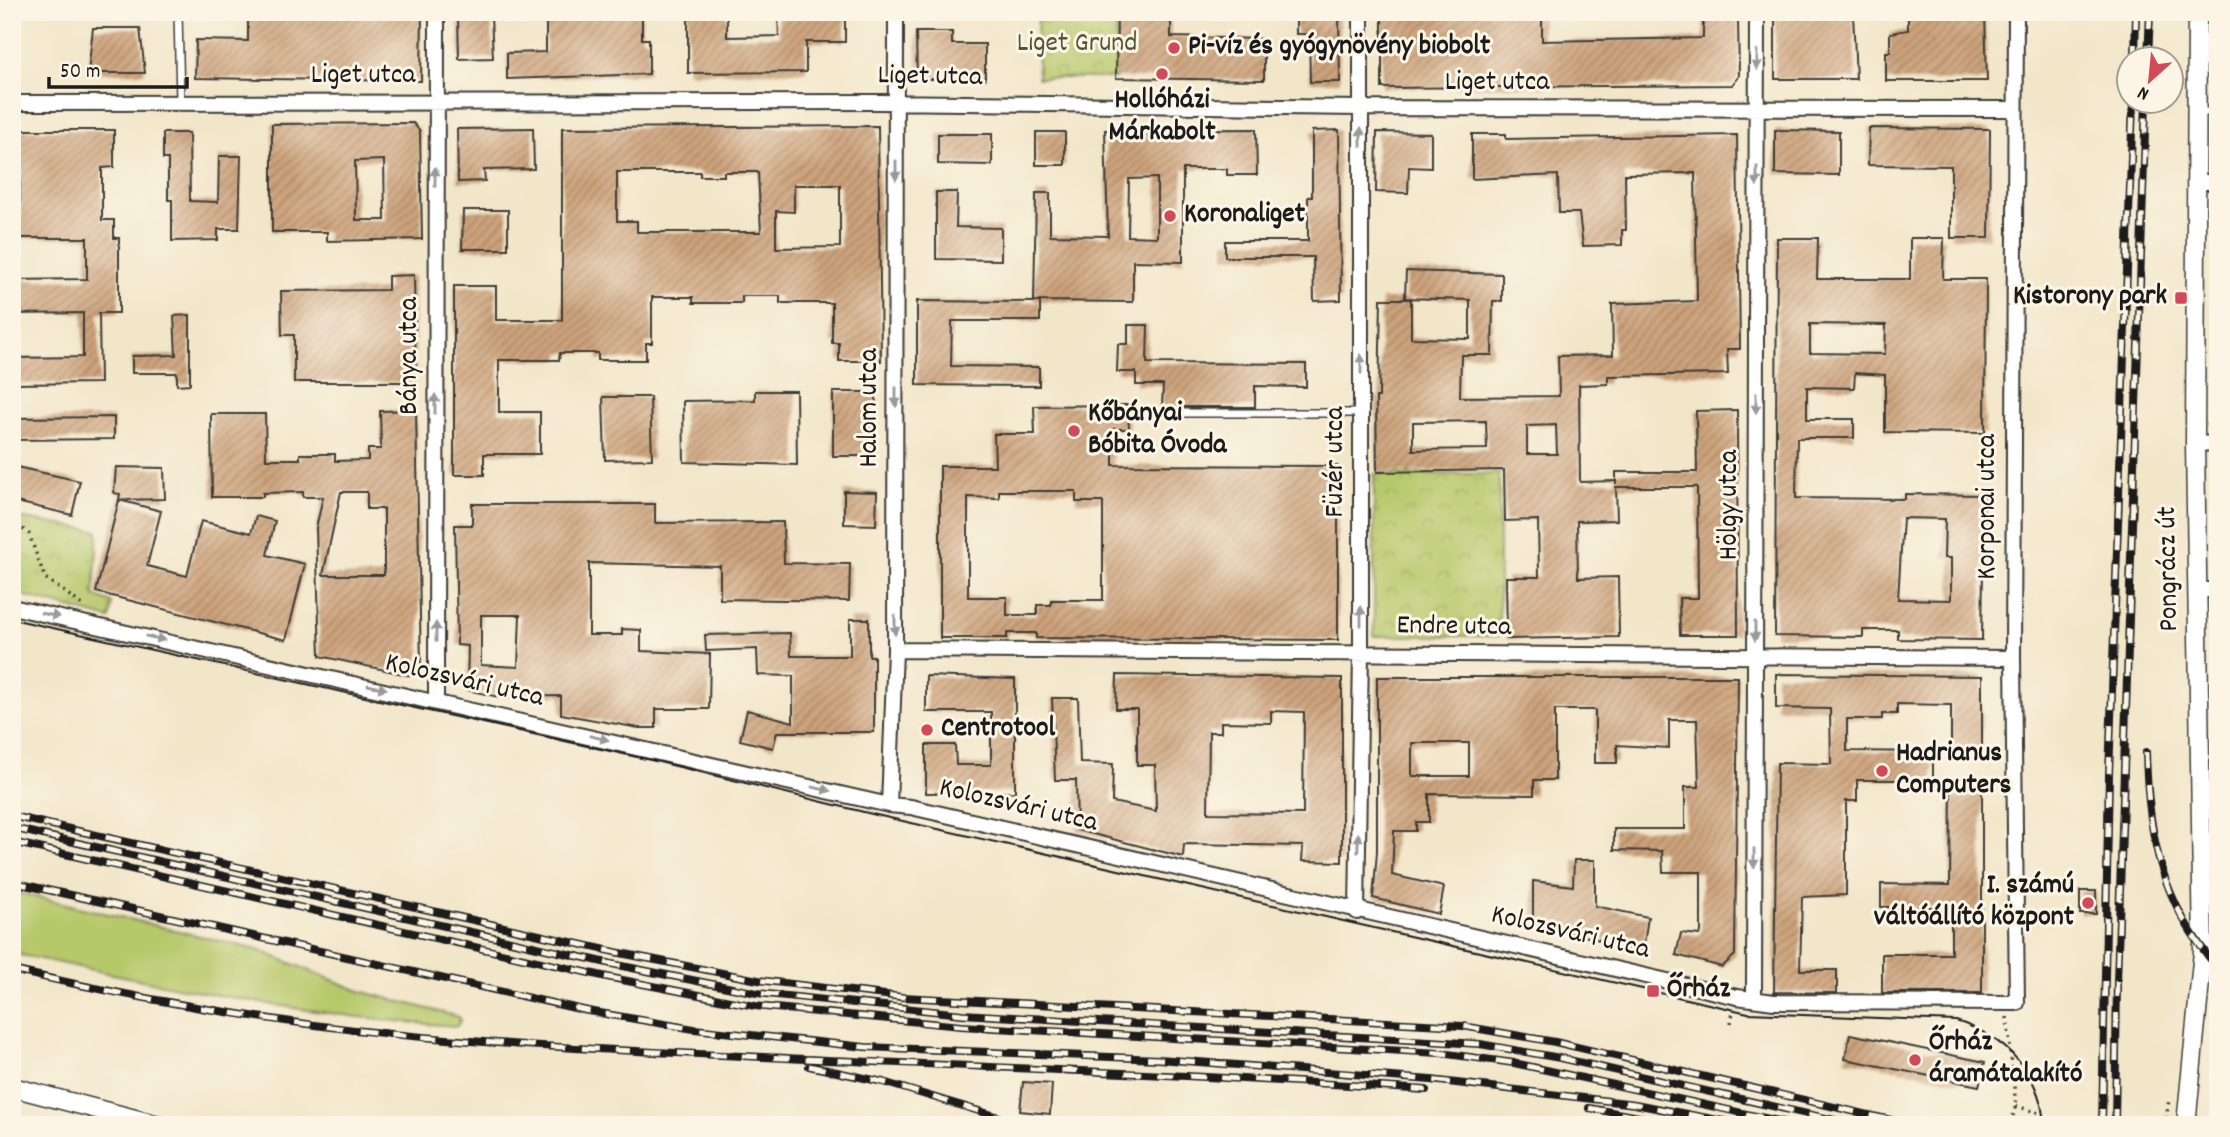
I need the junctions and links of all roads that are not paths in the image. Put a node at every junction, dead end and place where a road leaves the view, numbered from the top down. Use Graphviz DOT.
graph roads {
  1 [pos="178,12"];
  2 [pos="437,12"];
  3 [pos="897,12"];
  4 [pos="1361,12"];
  5 [pos="1757,12"];
  6 [pos="2015,12"];
  7 [pos="2197,12"];
  8 [pos="180,101"];
  9 [pos="435,102"];
  10 [pos="896,102"];
  11 [pos="12,103"];
  12 [pos="1361,108"];
  13 [pos="1757,108"];
  14 [pos="2015,109"];
  15 [pos="2196,112"];
  16 [pos="2218,112"];
  17 [pos="2196,182"];
  18 [pos="2218,182"];
  19 [pos="1158,412"];
  20 [pos="1361,413"];
  21 [pos="2218,443"];
  22 [pos="2195,444"];
  23 [pos="2197,590"];
  24 [pos="2218,590"];
  25 [pos="12,607"];
  26 [pos="895,650"];
  27 [pos="1361,652"];
  28 [pos="1755,657"];
  29 [pos="2013,658"];
  30 [pos="436,700"];
  31 [pos="889,805"];
  32 [pos="1357,912"];
  33 [pos="1754,999"];
  34 [pos="2011,1004"];
  35 [pos="12,1087"];
  36 [pos="158,1125"];
  37 [pos="2186,1125"];
  1 -- 8 [label="lane"];
  2 -- 9 [label="street, Bánya utca"];
  3 -- 10 [label="street, Halom utca"];
  4 -- 12 [label="street, Füzér utca"];
  5 -- 13 [label="street, Hölgy utca, one-way"];
  6 -- 14 [label="street, Korponai utca"];
  7 -- 15 [label="street, Pongrácz út"];
  8 -- 9 [label="street, Liget utca"];
  8 -- 11 [label="street, Liget utca"];
  9 -- 10 [label="street, Liget utca"];
  30 -- 9 [label="street, Bánya utca, one-way"];
  10 -- 12 [label="street, Liget utca"];
  10 -- 26 [label="street, Halom utca, one-way"];
  12 -- 13 [label="street, Liget utca"];
  20 -- 12 [label="street, Füzér utca, one-way"];
  13 -- 14 [label="street, Liget utca"];
  13 -- 28 [label="street, Hölgy utca, one-way"];
  14 -- 29 [label="street, Korponai utca"];
  15 -- 16 [label="lane"];
  15 -- 17 [label="street, Pongrácz út"];
  17 -- 18 [label="street"];
  17 -- 22 [label="street, Pongrácz út"];
  19 -- 20 [label="lane"];
  27 -- 20 [label="street, Füzér utca, one-way"];
  21 -- 22 [label="street"];
  22 -- 23 [label="street, Pongrácz út"];
  23 -- 24 [label="street"];
  23 -- 37 [label="street, Pongrácz út"];
  25 -- 30 [label="street, Kolozsvári utca, one-way"];
  26 -- 27 [label="street, Endre utca"];
  26 -- 31 [label="street, Halom utca"];
  27 -- 28 [label="street, Endre utca"];
  32 -- 27 [label="street, Füzér utca, one-way"];
  28 -- 29 [label="street, Endre utca"];
  28 -- 33 [label="street, Hölgy utca, one-way"];
  29 -- 34 [label="street, Korponai utca"];
  30 -- 31 [label="street, Kolozsvári utca, one-way"];
  31 -- 32 [label="street, Kolozsvári utca"];
  32 -- 33 [label="street, Kolozsvári utca"];
  33 -- 34 [label="street, Kolozsvári utca"];
  35 -- 36 [label="street"];
}
